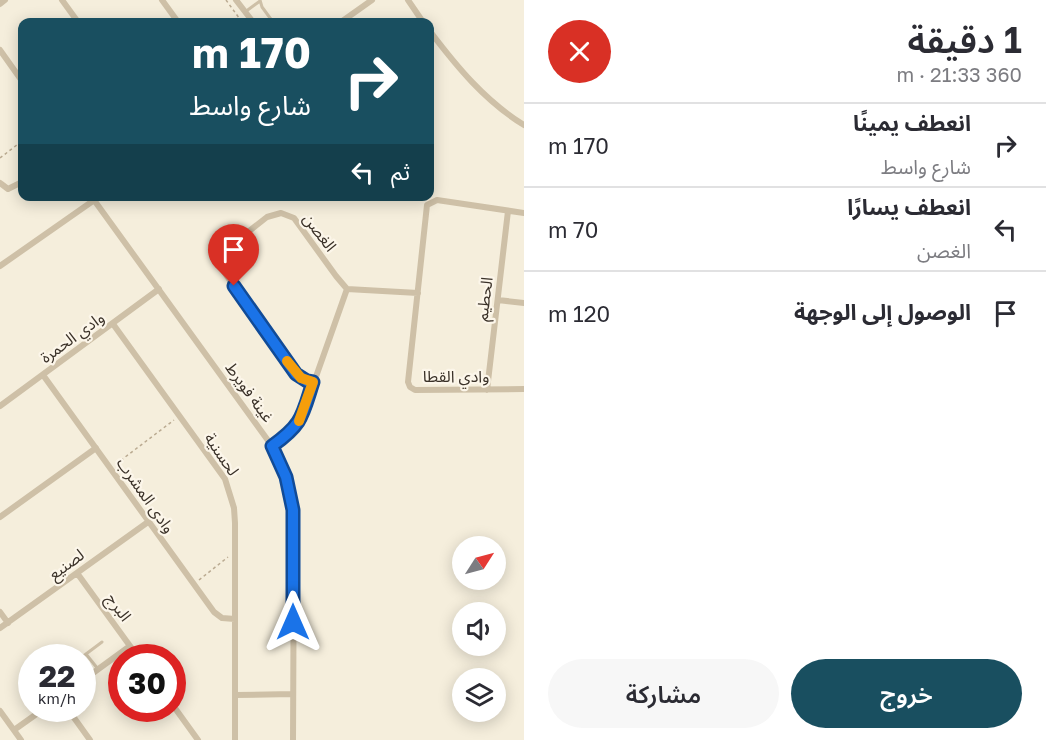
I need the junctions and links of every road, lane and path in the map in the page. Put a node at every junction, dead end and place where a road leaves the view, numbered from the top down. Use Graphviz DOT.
graph roads {
  1 [pos="5,0"];
  2 [pos="62,0"];
  3 [pos="162,0"];
  4 [pos="226,0"];
  5 [pos="236,0"];
  6 [pos="260,0"];
  7 [pos="372,0"];
  8 [pos="408,0"];
  9 [pos="0,4"];
  10 [pos="245,12"];
  11 [pos="75,18"];
  12 [pos="175,18"];
  13 [pos="239,18"];
  14 [pos="250,18"];
  15 [pos="270,18"];
  16 [pos="347,18"];
  17 [pos="420,18"];
  18 [pos="434,36"];
  19 [pos="0,50"];
  20 [pos="18,75"];
  21 [pos="524,125"];
  22 [pos="18,144"];
  23 [pos="0,158"];
  24 [pos="0,183"];
  25 [pos="18,184"];
  26 [pos="93,201"];
  27 [pos="99,201"];
  28 [pos="434,201"];
  29 [pos="434,201"];
  30 [pos="508,211"];
  31 [pos="524,213"];
  32 [pos="0,267"];
  33 [pos="159,289"];
  34 [pos="347,289"];
  35 [pos="418,294"];
  36 [pos="498,300"];
  37 [pos="524,303"];
  38 [pos="113,324"];
  39 [pos="43,375"];
  40 [pos="313,382"];
  41 [pos="524,389"];
  42 [pos="487,390"];
  43 [pos="0,406"];
  44 [pos="179,416"];
  45 [pos="272,446"];
  46 [pos="96,448"];
  47 [pos="110,468"];
  48 [pos="0,517"];
  49 [pos="148,522"];
  50 [pos="235,555"];
  51 [pos="78,573"];
  52 [pos="194,584"];
  53 [pos="0,612"];
  54 [pos="235,619"];
  55 [pos="8,623"];
  56 [pos="0,628"];
  57 [pos="102,642"];
  58 [pos="129,644"];
  59 [pos="96,646"];
  60 [pos="108,662"];
  61 [pos="96,666"];
  62 [pos="98,669"];
  63 [pos="293,694"];
  64 [pos="236,695"];
  65 [pos="0,711"];
  66 [pos="25,722"];
  67 [pos="77,722"];
  68 [pos="185,722"];
  69 [pos="14,730"];
  70 [pos="21,740"];
  71 [pos="90,740"];
  72 [pos="198,740"];
  73 [pos="235,740"];
  74 [pos="293,740"];
  1 -- 9 [label="street"];
  2 -- 11 [label="street"];
  3 -- 12 [label="street"];
  4 -- 13 [label="path"];
  5 -- 10 [label="street"];
  6 -- 10 [label="lane"];
  6 -- 15 [label="lane"];
  7 -- 16 [label="street"];
  8 -- 17 [label="street"];
  10 -- 14 [label="street"];
  18 -- 21 [label="street"];
  19 -- 20 [label="street"];
  22 -- 23 [label="path"];
  24 -- 25 [label="street"];
  26 -- 32 [label="street"];
  27 -- 33 [label="street, غينة فويرط"];
  28 -- 30 [label="street, وادي القطا"];
  29 -- 35 [label="street, وادي القطا"];
  30 -- 31 [label="street, وادي القطا"];
  30 -- 36 [label="street, الحطيم"];
  33 -- 38 [label="street, وادي الحمرة"];
  33 -- 45 [label="street, غينة فويرط"];
  34 -- 35 [label="street"];
  34 -- 40 [label="street"];
  34 -- 40 [label="street, الغصن"];
  35 -- 42 [label="street, وادي القطا"];
  36 -- 37 [label="street"];
  36 -- 42 [label="street, الحطيم"];
  38 -- 39 [label="street, وادي الحمرة"];
  38 -- 44 [label="street, لحسنية"];
  39 -- 43 [label="street, وادي الحمرة"];
  39 -- 46 [label="street, وادى المشرب"];
  40 -- 45 [label="street"];
  41 -- 42 [label="street, وادي القطا"];
  44 -- 47 [label="path"];
  44 -- 50 [label="street, لحسنية"];
  45 -- 63 [label="street, غينة فويرط"];
  46 -- 47 [label="street, وادى المشرب"];
  46 -- 48 [label="street"];
  47 -- 49 [label="street, وادى المشرب"];
  49 -- 51 [label="street, لصنيع"];
  49 -- 52 [label="street, وادى المشرب"];
  50 -- 52 [label="path"];
  50 -- 54 [label="street, لحسنية"];
  51 -- 55 [label="street, لصنيع"];
  51 -- 58 [label="street, البرج"];
  52 -- 54 [label="street, وادى المشرب"];
  53 -- 55 [label="street"];
  54 -- 64 [label="street, لحسنية"];
  55 -- 56 [label="street, لصنيع"];
  57 -- 59 [label="lane"];
  60 -- 62 [label="street"];
  61 -- 62 [label="lane"];
  63 -- 64 [label="street"];
  63 -- 74 [label="street, غينة فويرط"];
  64 -- 73 [label="street, لحسنية"];
  65 -- 69 [label="street"];
  66 -- 69 [label="street"];
  67 -- 71 [label="street"];
  68 -- 72 [label="street"];
  69 -- 70 [label="street"];
}
